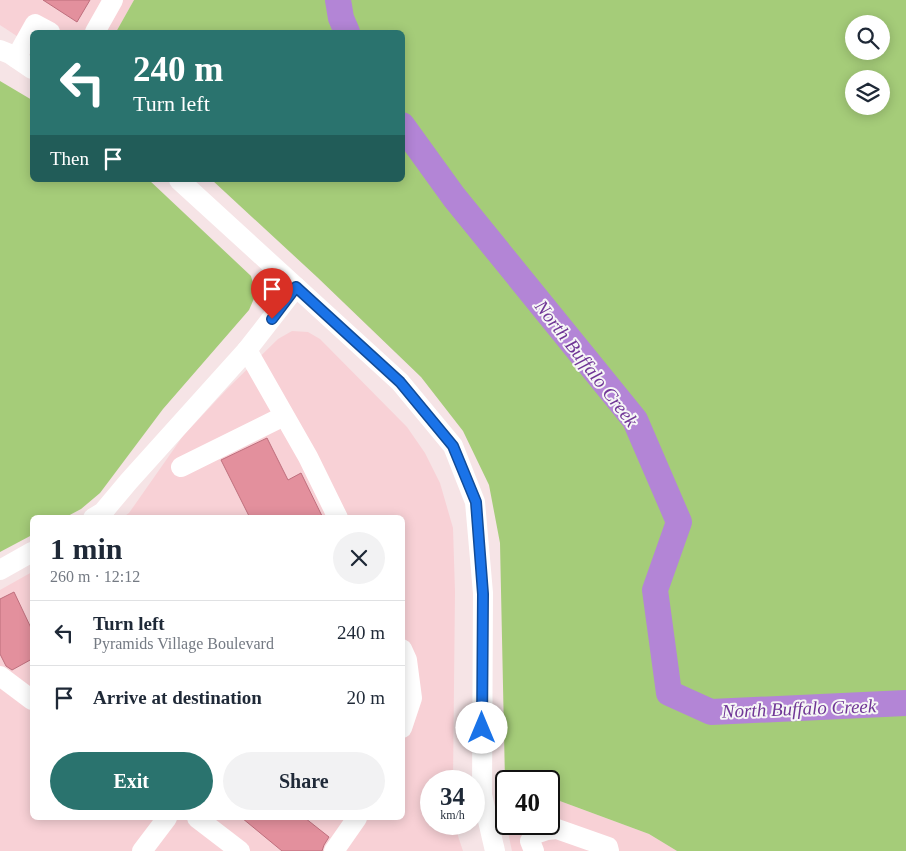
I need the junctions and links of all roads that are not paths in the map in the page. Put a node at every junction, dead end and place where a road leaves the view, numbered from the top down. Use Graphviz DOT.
graph roads {
  1 [pos="113,0"];
  2 [pos="32,30"];
  3 [pos="46,30"];
  4 [pos="97,30"];
  5 [pos="30,33"];
  6 [pos="16,59"];
  7 [pos="181,182"];
  8 [pos="296,287"];
  9 [pos="247,350"];
  10 [pos="284,416"];
  11 [pos="181,467"];
  12 [pos="98,515"];
  13 [pos="337,515"];
  14 [pos="30,553"];
  15 [pos="0,570"];
  16 [pos="405,656"];
  17 [pos="0,676"];
  18 [pos="30,698"];
  19 [pos="405,719"];
  20 [pos="165,820"];
  21 [pos="200,820"];
  22 [pos="356,820"];
  23 [pos="142,851"];
  24 [pos="240,851"];
  25 [pos="334,851"];
  26 [pos="495,851"];
  27 [pos="534,851"];
  28 [pos="609,851"];
  1 -- 4 [label="street"];
  2 -- 3 [label="street"];
  5 -- 6 [label="street"];
  7 -- 8 [label="street"];
  8 -- 9 [label="street"];
  8 -- 26 [label="street"];
  9 -- 10 [label="street"];
  9 -- 12 [label="street"];
  10 -- 11 [label="street"];
  10 -- 13 [label="street"];
  14 -- 15 [label="street"];
  16 -- 19 [label="street"];
  17 -- 18 [label="street"];
  20 -- 23 [label="street"];
  21 -- 24 [label="street"];
  22 -- 25 [label="street"];
  27 -- 28 [label="street"];
}
